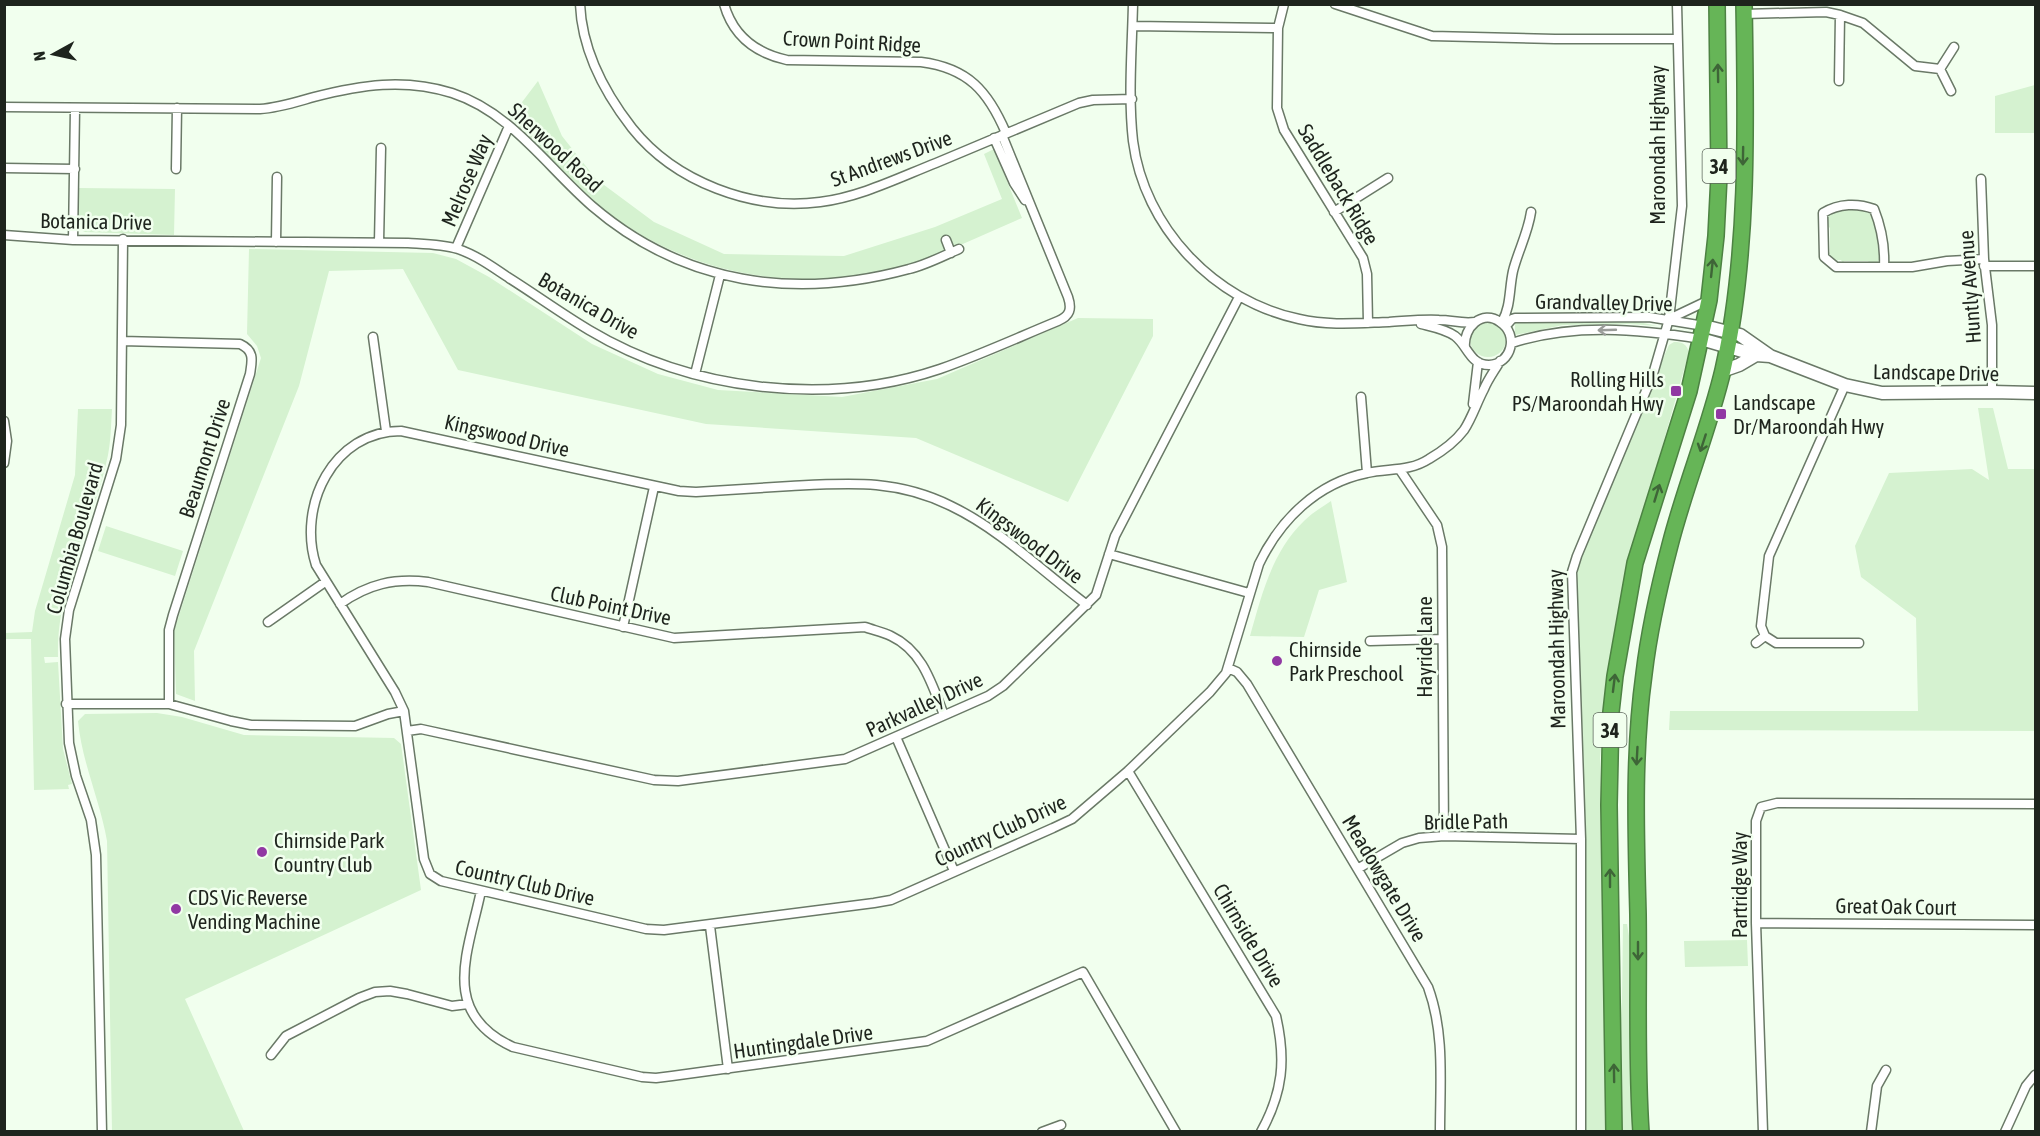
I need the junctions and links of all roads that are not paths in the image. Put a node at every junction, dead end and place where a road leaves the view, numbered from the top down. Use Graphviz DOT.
graph roads {
  1 [pos="580,4"];
  2 [pos="724,4"];
  3 [pos="1133,4"];
  4 [pos="1284,4"];
  5 [pos="1335,4"];
  6 [pos="1677,4"];
  7 [pos="1717,4"];
  8 [pos="1744,9"];
  9 [pos="1840,15"];
  10 [pos="1133,26"];
  11 [pos="1278,28"];
  12 [pos="1677,39"];
  13 [pos="1954,47"];
  14 [pos="1940,69"];
  15 [pos="1839,81"];
  16 [pos="1951,91"];
  17 [pos="1132,99"];
  18 [pos="4,108"];
  19 [pos="177,108"];
  20 [pos="75,109"];
  21 [pos="509,126"];
  22 [pos="1001,135"];
  23 [pos="381,148"];
  24 [pos="4,168"];
  25 [pos="75,169"];
  26 [pos="176,169"];
  27 [pos="277,177"];
  28 [pos="1388,178"];
  29 [pos="1981,179"];
  30 [pos="1334,212"];
  31 [pos="1531,212"];
  32 [pos="4,235"];
  33 [pos="123,239"];
  34 [pos="74,240"];
  35 [pos="946,240"];
  36 [pos="276,242"];
  37 [pos="379,242"];
  38 [pos="456,248"];
  39 [pos="1984,263"];
  40 [pos="2036,266"];
  41 [pos="1884,267"];
  42 [pos="720,275"];
  43 [pos="1239,297"];
  44 [pos="1709,300"];
  45 [pos="1669,319"];
  46 [pos="1412,321"];
  47 [pos="1475,322"];
  48 [pos="1368,323"];
  49 [pos="1504,324"];
  50 [pos="1702,332"];
  51 [pos="1665,333"];
  52 [pos="373,337"];
  53 [pos="1728,339"];
  54 [pos="122,341"];
  55 [pos="1512,343"];
  56 [pos="1466,347"];
  57 [pos="1756,355"];
  58 [pos="1770,356"];
  59 [pos="1500,361"];
  60 [pos="1478,362"];
  61 [pos="1722,371"];
  62 [pos="695,374"];
  63 [pos="1845,385"];
  64 [pos="1992,392"];
  65 [pos="2036,393"];
  66 [pos="1361,397"];
  67 [pos="1472,413"];
  68 [pos="4,421"];
  69 [pos="386,431"];
  70 [pos="4,463"];
  71 [pos="1400,470"];
  72 [pos="1367,473"];
  73 [pos="654,487"];
  74 [pos="1109,554"];
  75 [pos="325,582"];
  76 [pos="1249,593"];
  77 [pos="340,604"];
  78 [pos="1087,605"];
  79 [pos="268,622"];
  80 [pos="623,627"];
  81 [pos="1765,636"];
  82 [pos="1442,639"];
  83 [pos="1370,641"];
  84 [pos="1859,643"];
  85 [pos="1756,644"];
  86 [pos="1228,668"];
  87 [pos="66,704"];
  88 [pos="169,704"];
  89 [pos="404,711"];
  90 [pos="944,715"];
  91 [pos="407,731"];
  92 [pos="896,737"];
  93 [pos="1128,771"];
  94 [pos="2036,804"];
  95 [pos="1444,836"];
  96 [pos="1581,839"];
  97 [pos="1359,868"];
  98 [pos="954,871"];
  99 [pos="430,873"];
  100 [pos="481,891"];
  101 [pos="1610,915"];
  102 [pos="1638,915"];
  103 [pos="1756,923"];
  104 [pos="710,926"];
  105 [pos="2036,926"];
  106 [pos="468,1004"];
  107 [pos="271,1055"];
  108 [pos="728,1069"];
  109 [pos="1886,1070"];
  110 [pos="2036,1075"];
  111 [pos="1061,1125"];
  112 [pos="102,1131"];
  113 [pos="1042,1131"];
  114 [pos="1176,1131"];
  115 [pos="1261,1131"];
  116 [pos="1440,1131"];
  117 [pos="1581,1131"];
  118 [pos="1614,1131"];
  119 [pos="1641,1131"];
  120 [pos="1763,1131"];
  121 [pos="1870,1131"];
  122 [pos="2005,1131"];
  1 -- 22 [label="street, St Andrews Drive"];
  2 -- 22 [label="street, Crown Point Ridge"];
  3 -- 10 [label="street"];
  4 -- 11 [label="street, Saddleback Ridge"];
  5 -- 12 [label="street"];
  6 -- 12 [label="street, Maroondah Highway"];
  44 -- 7 [label="highway, 34, one-way"];
  8 -- 9 [label="street"];
  8 -- 53 [label="highway, 34, one-way"];
  9 -- 14 [label="street"];
  9 -- 15 [label="street"];
  10 -- 11 [label="street"];
  10 -- 17 [label="street"];
  11 -- 30 [label="street, Saddleback Ridge"];
  12 -- 45 [label="street, Maroondah Highway"];
  13 -- 14 [label="street"];
  14 -- 16 [label="street"];
  17 -- 22 [label="street, St Andrews Drive"];
  17 -- 43 [label="street"];
  18 -- 20 [label="street, Sherwood Road"];
  19 -- 20 [label="street, Sherwood Road"];
  19 -- 21 [label="street, Sherwood Road"];
  19 -- 26 [label="street"];
  20 -- 25 [label="street"];
  21 -- 38 [label="street, Melrose Way"];
  21 -- 42 [label="street, Sherwood Road"];
  22 -- 62 [label="street, Botanica Drive"];
  23 -- 37 [label="street"];
  24 -- 25 [label="street"];
  25 -- 34 [label="street"];
  27 -- 36 [label="street"];
  28 -- 30 [label="street"];
  29 -- 39 [label="street, Huntly Avenue"];
  30 -- 48 [label="street, Saddleback Ridge"];
  31 -- 49 [label="street"];
  32 -- 34 [label="street, Botanica Drive"];
  33 -- 34 [label="street, Botanica Drive"];
  33 -- 36 [label="street, Botanica Drive"];
  33 -- 54 [label="street, Columbia Boulevard"];
  35 -- 42 [label="street, Sherwood Road"];
  36 -- 37 [label="street, Botanica Drive"];
  37 -- 38 [label="street, Botanica Drive"];
  38 -- 62 [label="street, Botanica Drive"];
  39 -- 40 [label="street"];
  39 -- 41 [label="street"];
  39 -- 64 [label="street, Huntly Avenue"];
  41 -- 41 [label="street"];
  42 -- 62 [label="street"];
  43 -- 48 [label="street"];
  43 -- 74 [label="street, Parkvalley Drive"];
  44 -- 45 [label="street"];
  44 -- 50 [label="highway, 34"];
  45 -- 49 [label="street, Grandvalley Drive"];
  45 -- 50 [label="street, Grandvalley Drive"];
  45 -- 51 [label="street, Maroondah Highway"];
  46 -- 47 [label="street"];
  46 -- 48 [label="street"];
  46 -- 56 [label="street"];
  47 -- 49 [label="street"];
  47 -- 56 [label="street"];
  49 -- 55 [label="street"];
  50 -- 51 [label="street, Grandvalley Drive"];
  50 -- 53 [label="street, Landscape Drive"];
  101 -- 50 [label="highway, 34, one-way"];
  51 -- 55 [label="street, Grandvalley Drive, one-way"];
  51 -- 96 [label="street, Maroondah Highway"];
  52 -- 69 [label="street"];
  53 -- 57 [label="street, Landscape Drive"];
  53 -- 58 [label="street, Landscape Drive"];
  53 -- 61 [label="highway, 34"];
  54 -- 87 [label="street, Columbia Boulevard"];
  54 -- 88 [label="street, Beaumont Drive"];
  55 -- 59 [label="street"];
  56 -- 60 [label="street"];
  57 -- 58 [label="street, Landscape Drive"];
  57 -- 61 [label="street"];
  58 -- 63 [label="street, Landscape Drive"];
  59 -- 60 [label="street"];
  59 -- 67 [label="street, Country Club Drive"];
  60 -- 67 [label="street, Country Club Drive"];
  61 -- 102 [label="highway, 34, one-way"];
  63 -- 64 [label="street, Landscape Drive"];
  63 -- 81 [label="street"];
  64 -- 65 [label="street, Landscape Drive"];
  66 -- 72 [label="street"];
  67 -- 71 [label="street, Country Club Drive"];
  68 -- 70 [label="street"];
  69 -- 73 [label="street, Kingswood Drive"];
  69 -- 75 [label="street, Kingswood Drive"];
  71 -- 72 [label="street, Country Club Drive"];
  71 -- 82 [label="street, Hayride Lane"];
  72 -- 76 [label="street, Country Club Drive"];
  73 -- 78 [label="street, Kingswood Drive"];
  73 -- 80 [label="street"];
  74 -- 76 [label="street"];
  74 -- 78 [label="street, Parkvalley Drive"];
  75 -- 77 [label="street, Kingswood Drive"];
  75 -- 79 [label="street"];
  76 -- 86 [label="street, Country Club Drive"];
  77 -- 80 [label="street, Club Point Drive"];
  77 -- 89 [label="street, Kingswood Drive"];
  78 -- 90 [label="street, Parkvalley Drive"];
  80 -- 90 [label="street, Club Point Drive"];
  81 -- 84 [label="street"];
  81 -- 85 [label="street"];
  82 -- 83 [label="street"];
  82 -- 95 [label="street, Hayride Lane"];
  86 -- 93 [label="street, Country Club Drive"];
  86 -- 97 [label="street, Meadowgate Drive"];
  87 -- 88 [label="street"];
  87 -- 112 [label="street, Columbia Boulevard"];
  88 -- 89 [label="street"];
  89 -- 91 [label="street, Kingswood Drive"];
  90 -- 92 [label="street, Parkvalley Drive"];
  91 -- 92 [label="street, Parkvalley Drive"];
  91 -- 99 [label="street, Kingswood Drive"];
  92 -- 98 [label="street"];
  93 -- 98 [label="street, Country Club Drive"];
  93 -- 115 [label="street, Chirnside Drive"];
  94 -- 103 [label="street, Partridge Way"];
  95 -- 96 [label="street, Bridle Path"];
  95 -- 97 [label="street, Bridle Path"];
  96 -- 117 [label="street, Maroondah Highway"];
  97 -- 116 [label="street, Meadowgate Drive"];
  98 -- 104 [label="street, Country Club Drive"];
  99 -- 100 [label="street, Country Club Drive"];
  100 -- 104 [label="street, Country Club Drive"];
  100 -- 106 [label="street, Huntingdale Drive"];
  101 -- 102 [label="highway"];
  118 -- 101 [label="highway, 34, one-way"];
  102 -- 119 [label="highway, 34, one-way"];
  103 -- 105 [label="street, Great Oak Court"];
  103 -- 120 [label="street, Partridge Way"];
  104 -- 108 [label="street"];
  106 -- 107 [label="street"];
  106 -- 108 [label="street, Huntingdale Drive"];
  108 -- 114 [label="street, Huntingdale Drive"];
  109 -- 121 [label="street"];
  110 -- 122 [label="street"];
  111 -- 113 [label="street"];
}
